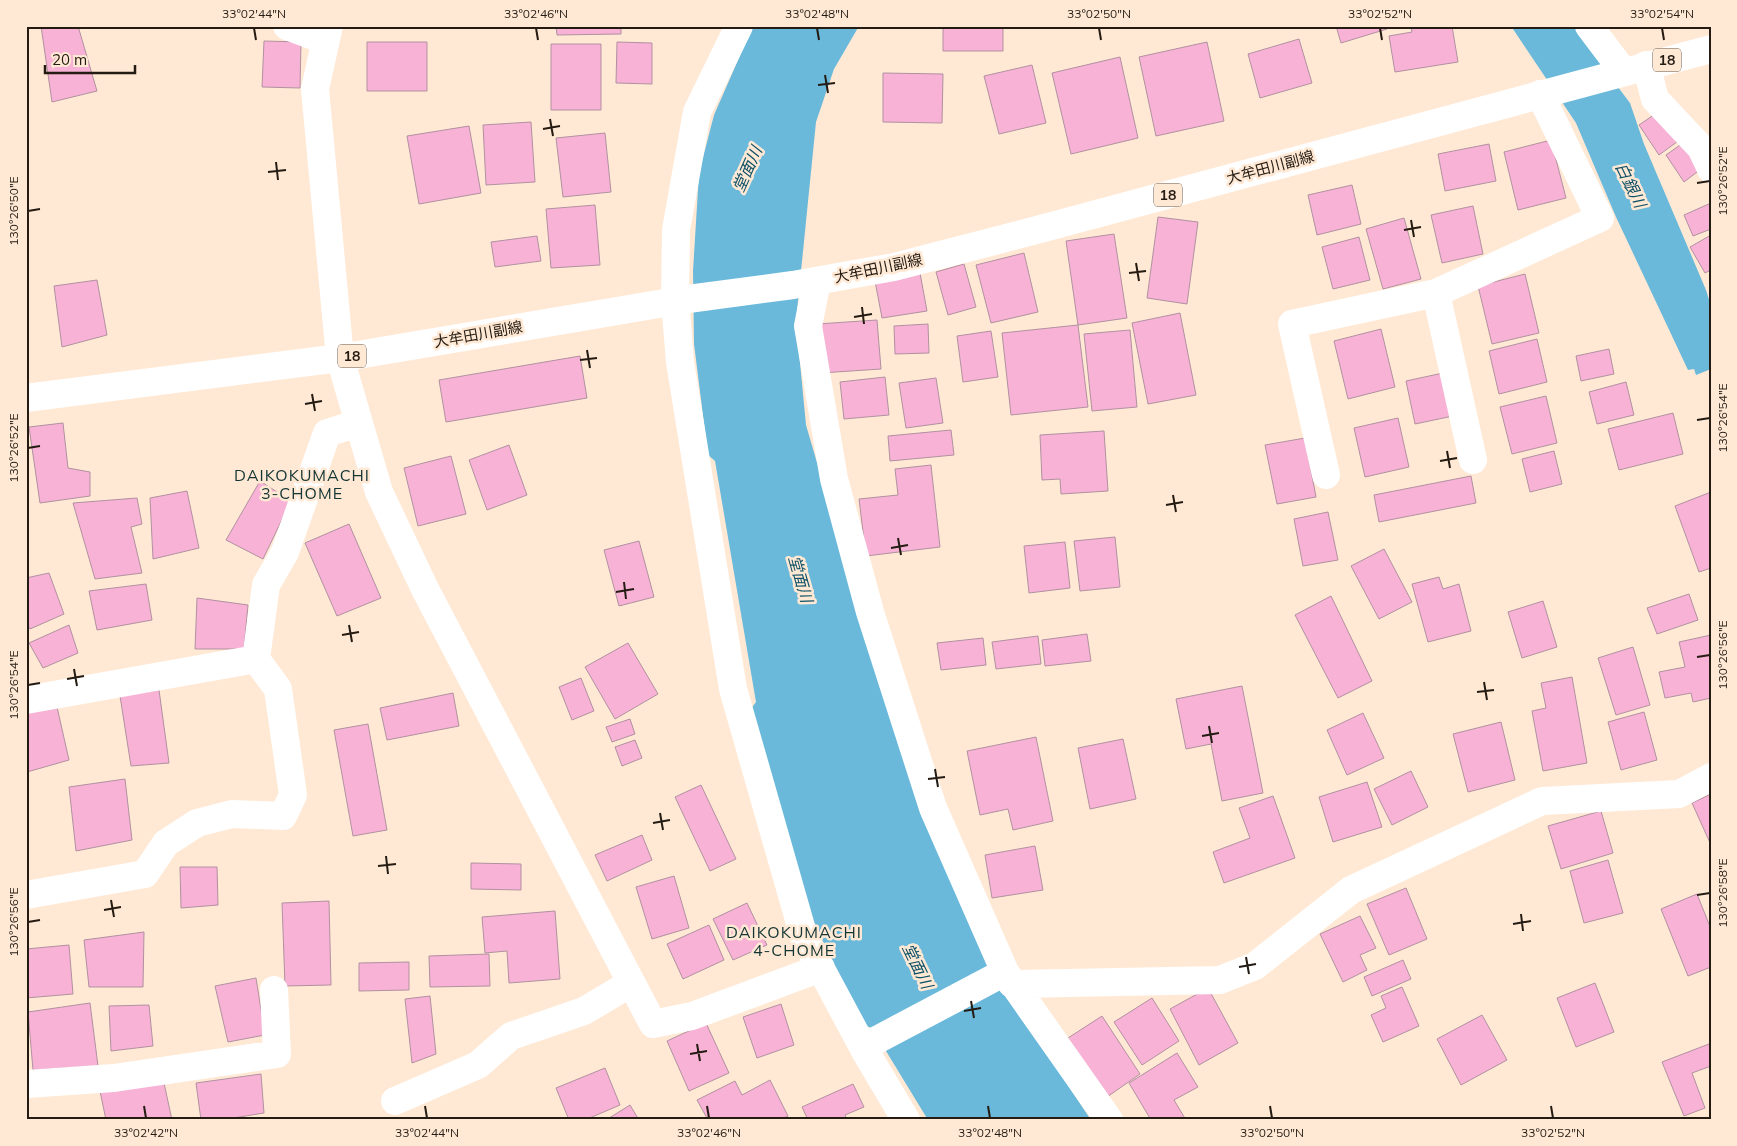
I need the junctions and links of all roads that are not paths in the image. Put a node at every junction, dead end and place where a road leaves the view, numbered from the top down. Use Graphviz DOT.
graph roads {
  1 [pos="286,26"];
  2 [pos="739,26"];
  3 [pos="1589,26"];
  4 [pos="327,33"];
  5 [pos="1711,49"];
  6 [pos="1634,68"];
  7 [pos="1540,94"];
  8 [pos="1711,169"];
  9 [pos="805,283"];
  10 [pos="1436,293"];
  11 [pos="681,300"];
  12 [pos="340,358"];
  13 [pos="26,398"];
  14 [pos="359,424"];
  15 [pos="1473,460"];
  16 [pos="1326,475"];
  17 [pos="256,659"];
  18 [pos="26,700"];
  19 [pos="1711,776"];
  20 [pos="26,896"];
  21 [pos="821,968"];
  22 [pos="1008,978"];
  23 [pos="631,983"];
  24 [pos="274,990"];
  25 [pos="869,1046"];
  26 [pos="26,1084"];
  27 [pos="395,1101"];
  28 [pos="906,1120"];
  29 [pos="1109,1120"];
  1 -- 4 [label="street"];
  2 -- 11 [label="street"];
  3 -- 6 [label="street"];
  4 -- 12 [label="street"];
  5 -- 6 [label="street, 大牟田川副線 / 18"];
  6 -- 7 [label="street, 大牟田川副線 / 18"];
  6 -- 8 [label="street"];
  7 -- 9 [label="street, 大牟田川副線 / 18"];
  7 -- 10 [label="street"];
  9 -- 11 [label="street, 大牟田川副線 / 18"];
  9 -- 22 [label="street"];
  10 -- 15 [label="street"];
  10 -- 16 [label="street"];
  11 -- 12 [label="street, 大牟田川副線 / 18"];
  11 -- 21 [label="street"];
  12 -- 13 [label="street, 大牟田川副線 / 18"];
  12 -- 14 [label="street"];
  14 -- 17 [label="street"];
  14 -- 23 [label="street"];
  17 -- 18 [label="street"];
  17 -- 20 [label="street"];
  19 -- 22 [label="street"];
  21 -- 23 [label="street"];
  21 -- 25 [label="street"];
  22 -- 25 [label="street"];
  22 -- 29 [label="street"];
  23 -- 27 [label="street"];
  24 -- 26 [label="street"];
  25 -- 28 [label="street"];
}
